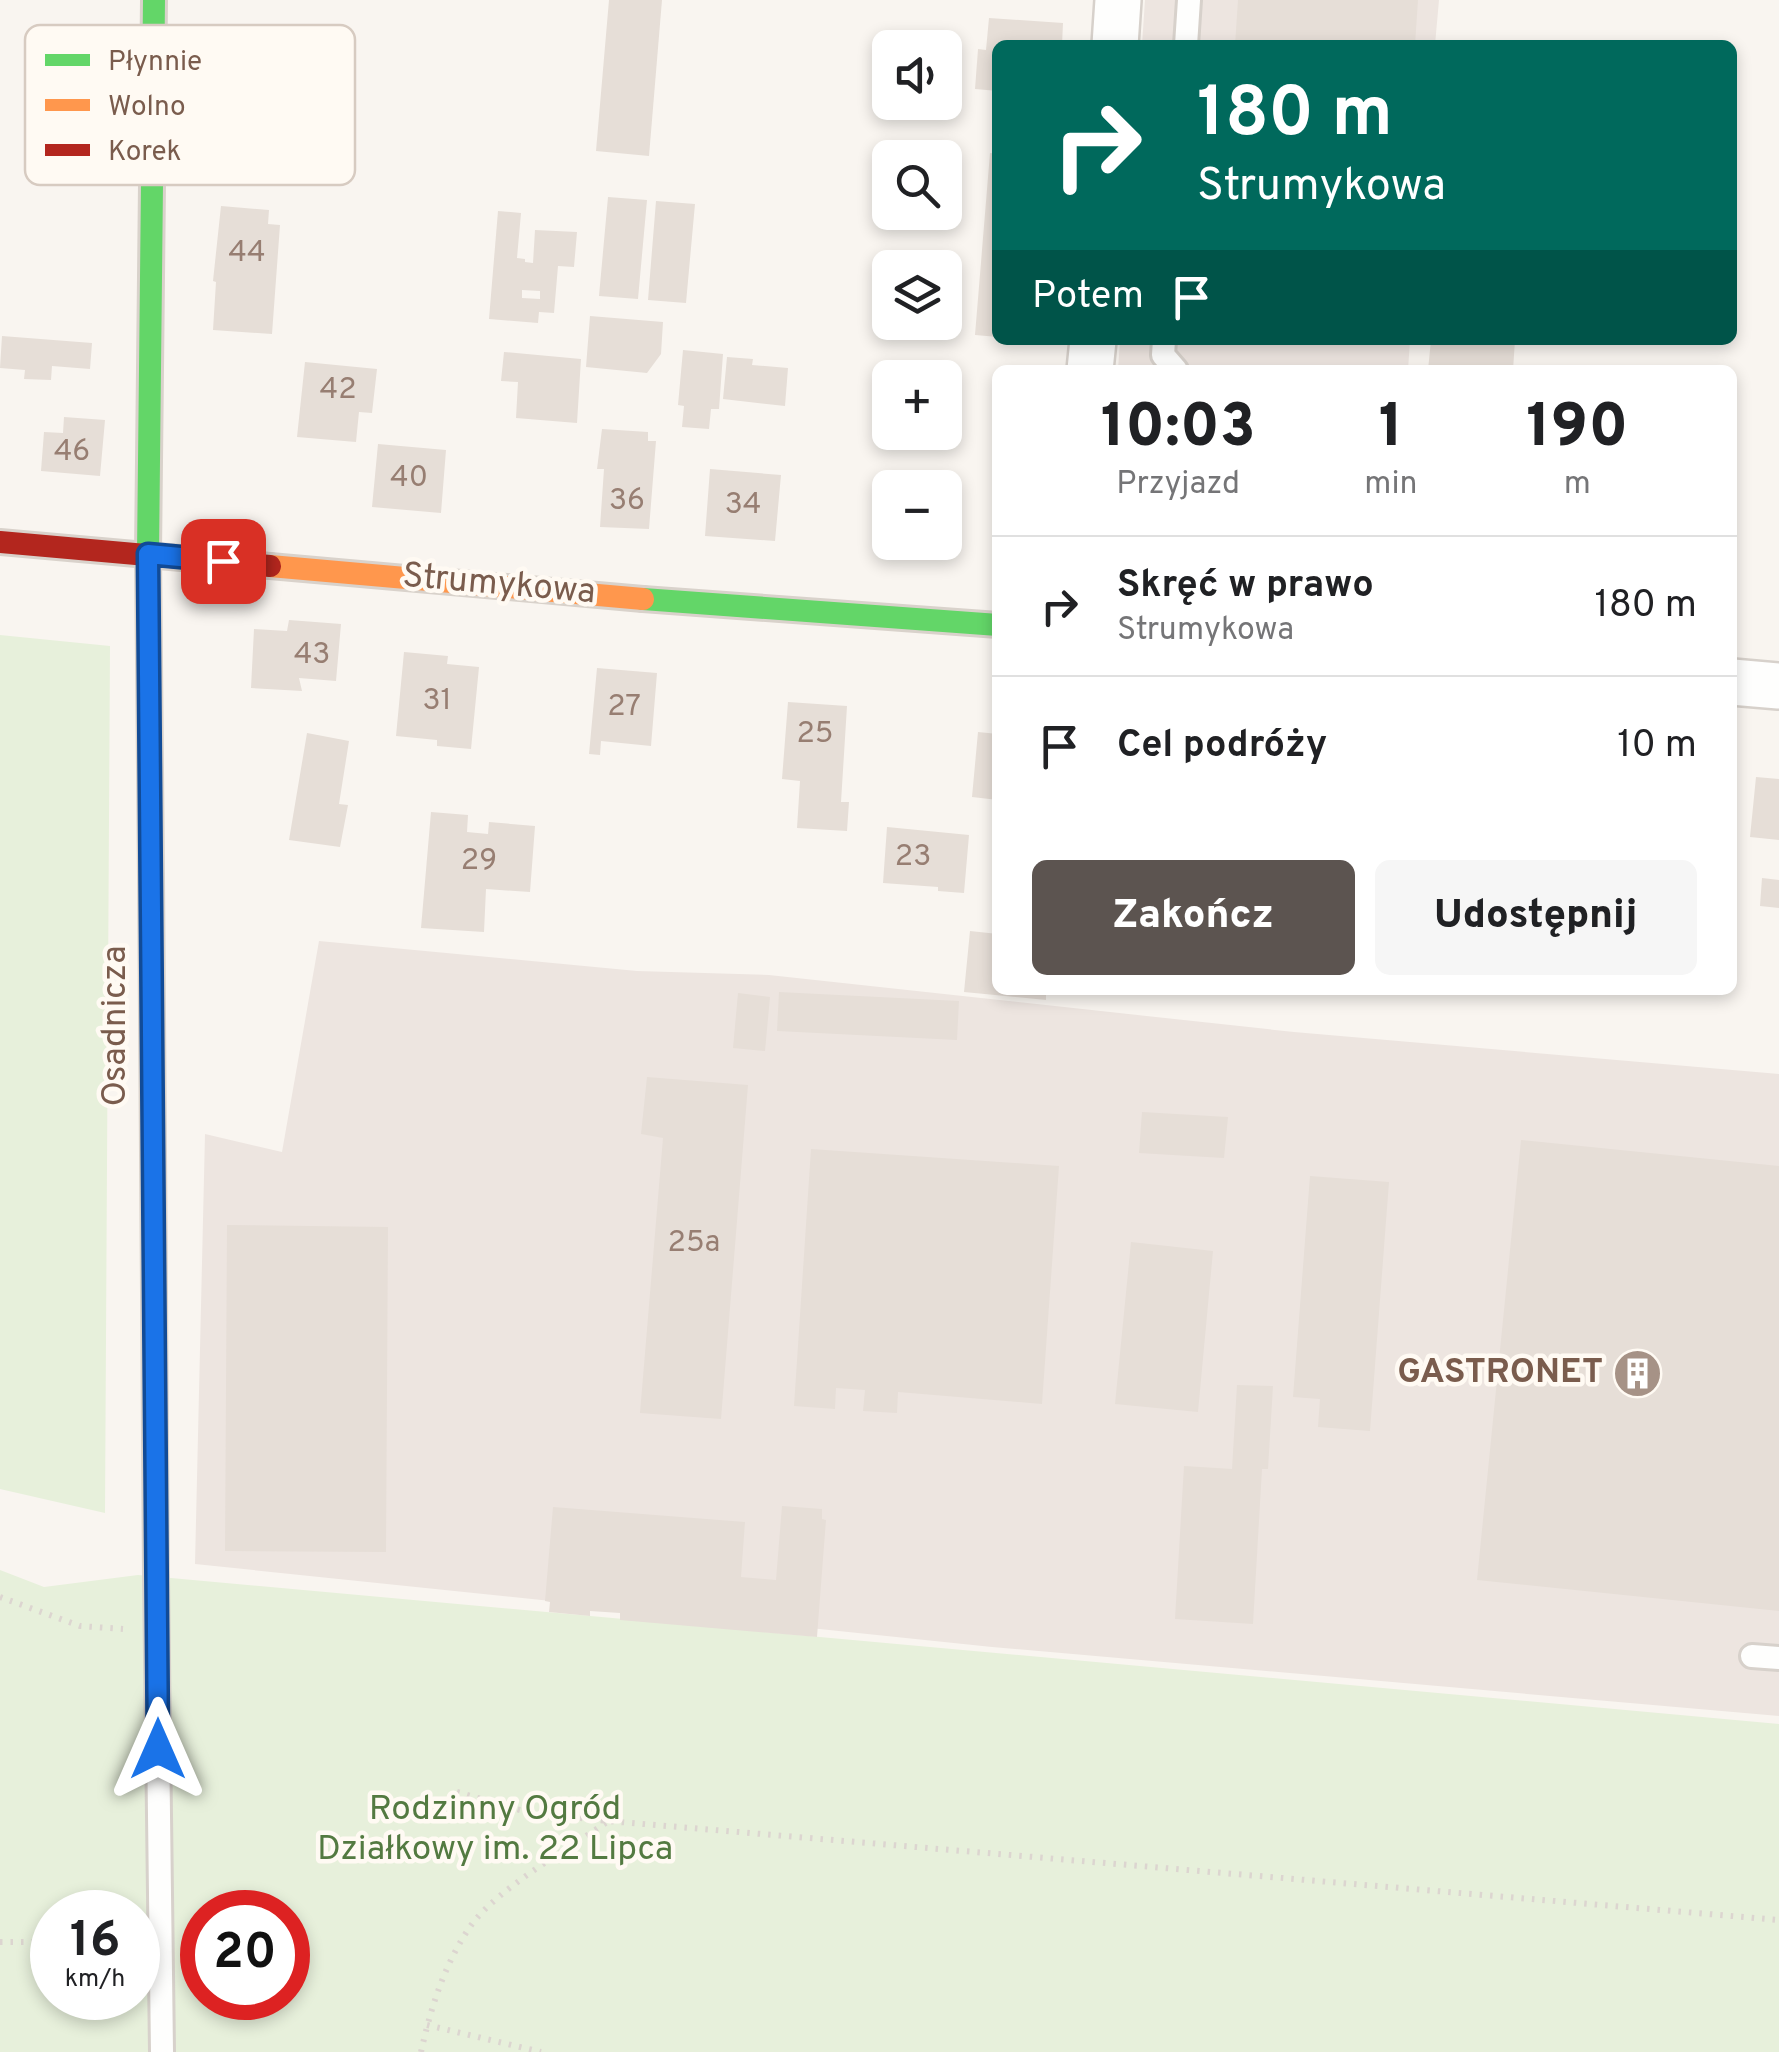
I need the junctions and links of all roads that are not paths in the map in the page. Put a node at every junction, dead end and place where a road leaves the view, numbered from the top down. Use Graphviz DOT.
graph roads {
  1 [pos="154,0"];
  2 [pos="1118,0"];
  3 [pos="1189,0"];
  4 [pos="154,25"];
  5 [pos="1115,40"];
  6 [pos="1186,40"];
  7 [pos="152,185"];
  8 [pos="0,542"];
  9 [pos="148,554"];
  10 [pos="992,625"];
  11 [pos="1737,682"];
  12 [pos="1779,686"];
  13 [pos="156,1578"];
  14 [pos="1752,1656"];
  15 [pos="1779,1658"];
  16 [pos="162,2052"];
  1 -- 4 [label="street, Osadnicza"];
  2 -- 5 [label="street"];
  3 -- 6 [label="lane"];
  7 -- 9 [label="street, Osadnicza"];
  8 -- 9 [label="street, Strumykowa"];
  9 -- 10 [label="street, Strumykowa"];
  9 -- 13 [label="street, Osadnicza"];
  11 -- 12 [label="street"];
  13 -- 16 [label="lane, Osadnicza"];
  14 -- 15 [label="lane"];
}
